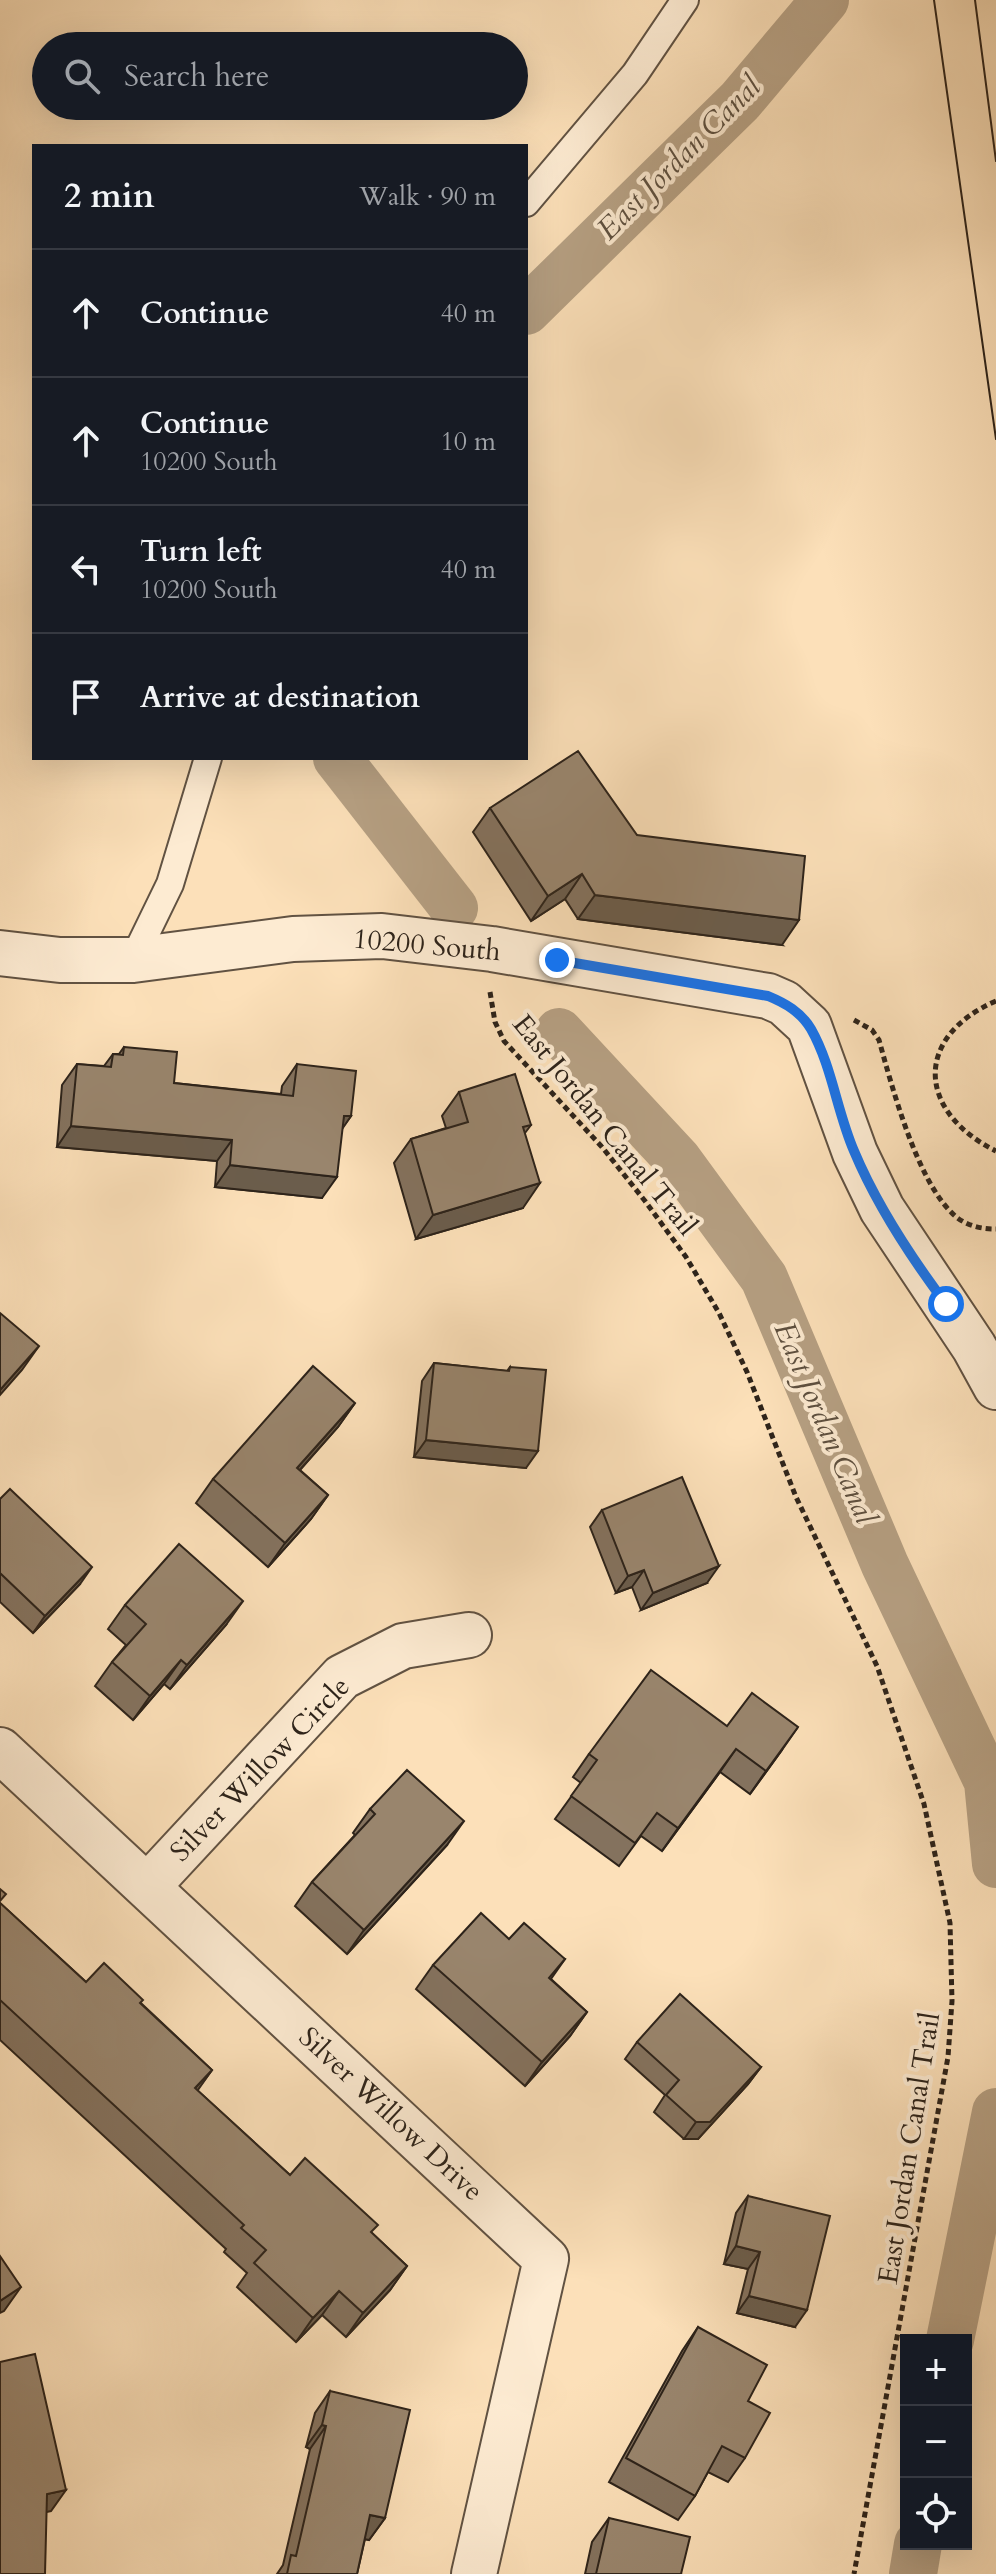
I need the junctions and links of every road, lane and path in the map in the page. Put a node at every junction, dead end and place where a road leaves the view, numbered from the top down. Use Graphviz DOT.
graph roads {
  1 [pos="685,0"];
  2 [pos="528,201"];
  3 [pos="207,760"];
  4 [pos="0,953"];
  5 [pos="133,960"];
  6 [pos="489,983"];
  7 [pos="996,1001"];
  8 [pos="850,1020"];
  9 [pos="996,1151"];
  10 [pos="996,1229"];
  11 [pos="996,1387"];
  12 [pos="469,1635"];
  13 [pos="0,1750"];
  14 [pos="148,1886"];
  15 [pos="474,2574"];
  16 [pos="854,2574"];
  1 -- 2 [label="lane"];
  3 -- 5 [label="lane"];
  4 -- 5 [label="street, 10200 South"];
  5 -- 11 [label="street, 10200 South"];
  6 -- 16 [label="path, East Jordan Canal Trail"];
  7 -- 9 [label="path"];
  8 -- 10 [label="path"];
  12 -- 14 [label="street, Silver Willow Circle"];
  13 -- 14 [label="street, Silver Willow Drive"];
  14 -- 15 [label="street, Silver Willow Drive"];
}
